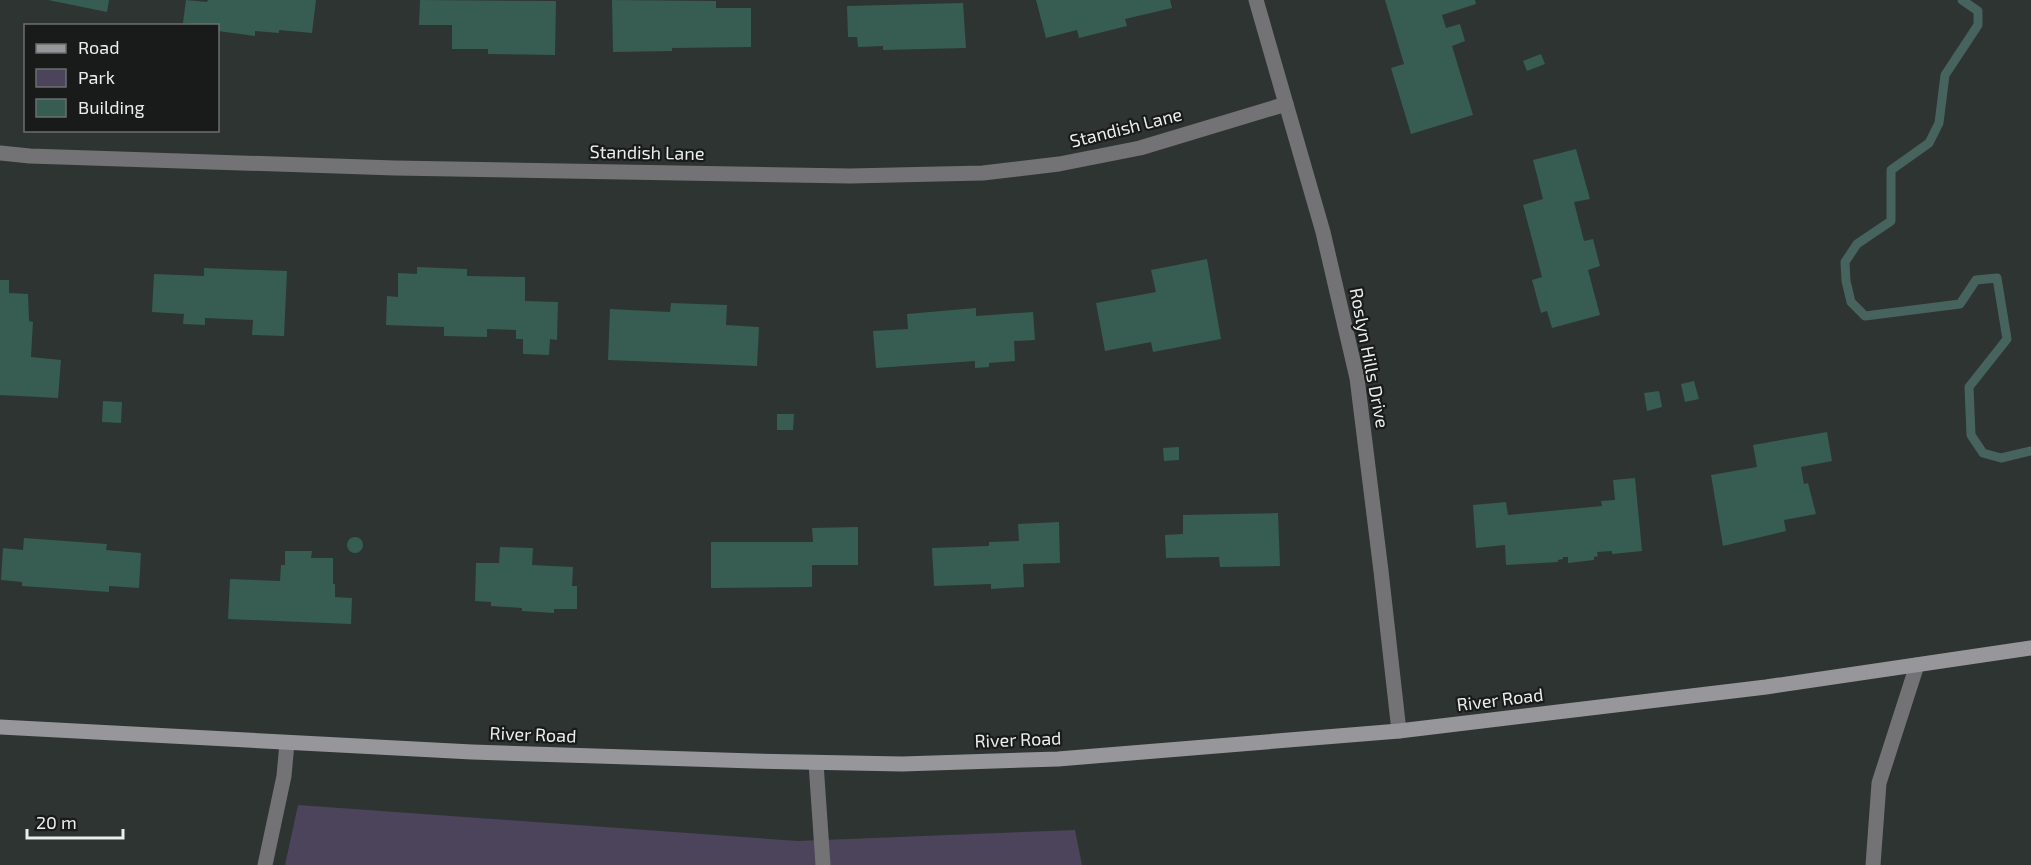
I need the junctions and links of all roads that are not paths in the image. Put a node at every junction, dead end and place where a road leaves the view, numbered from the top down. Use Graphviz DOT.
graph roads {
  1 [pos="1256,0"];
  2 [pos="1286,104"];
  3 [pos="0,153"];
  4 [pos="2031,648"];
  5 [pos="1917,665"];
  6 [pos="0,727"];
  7 [pos="1399,731"];
  8 [pos="287,743"];
  9 [pos="816,763"];
  10 [pos="265,865"];
  11 [pos="823,865"];
  12 [pos="1873,865"];
  1 -- 2 [label="street, Roslyn Hills Drive"];
  2 -- 3 [label="street, Standish Lane"];
  2 -- 7 [label="street, Roslyn Hills Drive"];
  4 -- 5 [label="main road, River Road"];
  5 -- 7 [label="main road, River Road"];
  5 -- 12 [label="street"];
  6 -- 8 [label="main road, River Road"];
  7 -- 9 [label="main road, River Road"];
  8 -- 9 [label="main road, River Road"];
  8 -- 10 [label="street"];
  9 -- 11 [label="street"];
}
